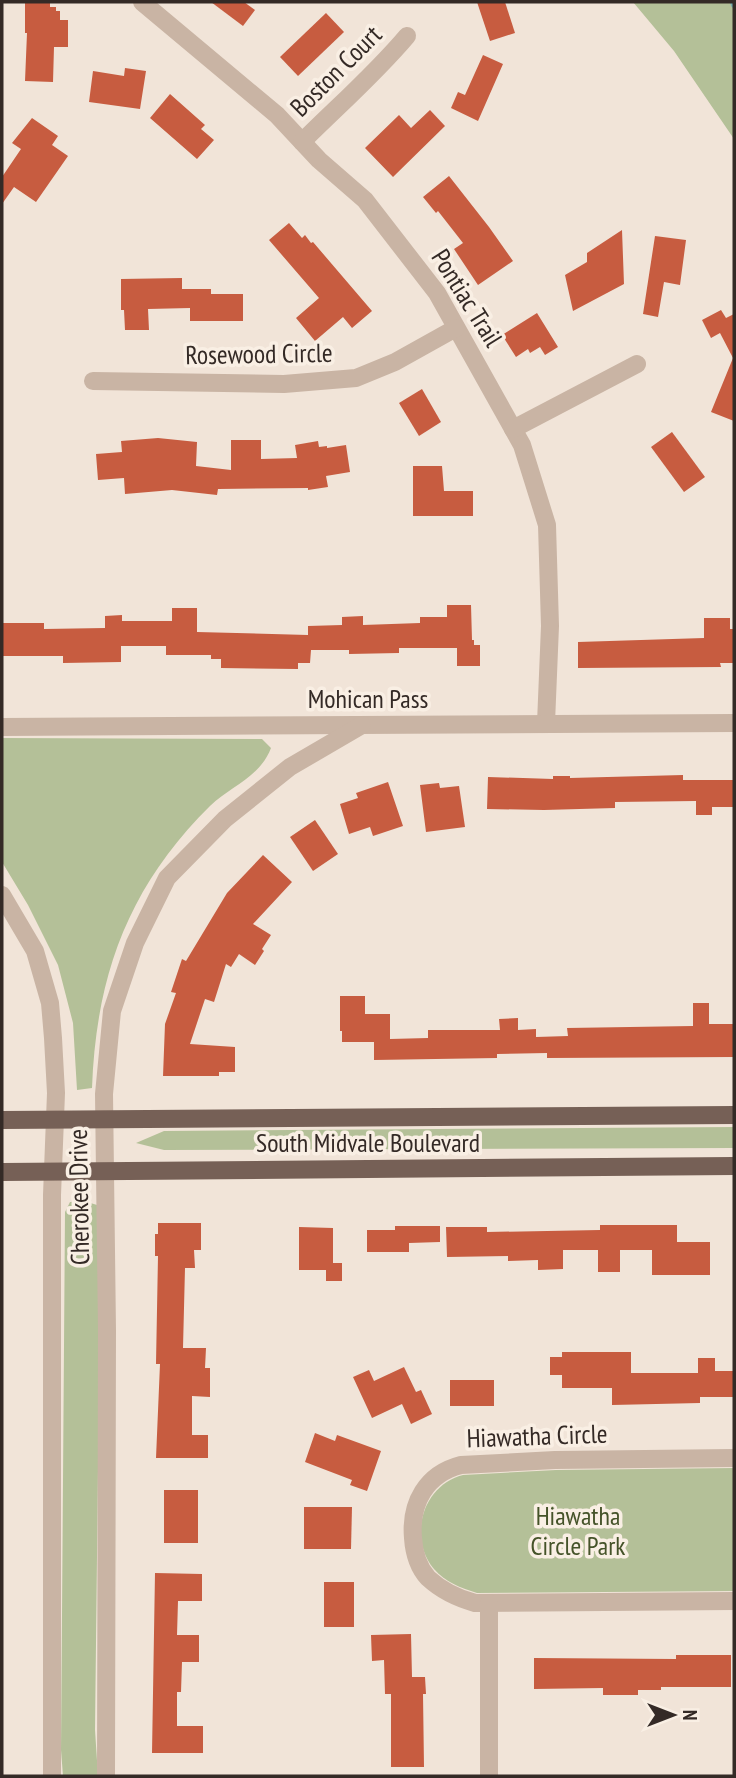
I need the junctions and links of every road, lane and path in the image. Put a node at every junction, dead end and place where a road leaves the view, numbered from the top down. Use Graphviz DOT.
graph roads {
  1 [pos="142,2"];
  2 [pos="407,36"];
  3 [pos="302,142"];
  4 [pos="456,328"];
  5 [pos="637,364"];
  6 [pos="93,381"];
  7 [pos="513,429"];
  8 [pos="546,723"];
  9 [pos="734,723"];
  10 [pos="362,725"];
  11 [pos="2,727"];
  12 [pos="2,895"];
  13 [pos="734,1115"];
  14 [pos="104,1119"];
  15 [pos="2,1120"];
  16 [pos="54,1120"];
  17 [pos="734,1166"];
  18 [pos="106,1171"];
  19 [pos="2,1172"];
  20 [pos="52,1172"];
  21 [pos="734,1458"];
  22 [pos="734,1601"];
  23 [pos="489,1603"];
  24 [pos="52,1776"];
  25 [pos="106,1776"];
  26 [pos="489,1776"];
  1 -- 3 [label="street, Pontiac Trail"];
  2 -- 3 [label="street, Boston Court"];
  3 -- 4 [label="street, Pontiac Trail"];
  4 -- 6 [label="street, Rosewood Circle"];
  4 -- 7 [label="street, Pontiac Trail"];
  5 -- 7 [label="street"];
  7 -- 8 [label="street, Pontiac Trail"];
  8 -- 9 [label="street, Mohican Pass"];
  8 -- 10 [label="street, Mohican Pass"];
  10 -- 11 [label="street, Mohican Pass"];
  10 -- 14 [label="street, Cherokee Drive"];
  12 -- 16 [label="street, Cherokee Drive"];
  13 -- 14 [label="main road, South Midvale Boulevard"];
  14 -- 16 [label="main road, South Midvale Boulevard"];
  14 -- 18 [label="street, Cherokee Drive"];
  15 -- 16 [label="main road, South Midvale Boulevard"];
  16 -- 20 [label="street, Cherokee Drive"];
  17 -- 18 [label="main road, South Midvale Boulevard"];
  18 -- 20 [label="main road, South Midvale Boulevard"];
  18 -- 25 [label="street, Cherokee Drive"];
  19 -- 20 [label="main road, South Midvale Boulevard"];
  20 -- 24 [label="street, Cherokee Drive"];
  21 -- 23 [label="street, Hiawatha Circle"];
  22 -- 23 [label="street, Hiawatha Circle"];
  23 -- 26 [label="street"];
}
